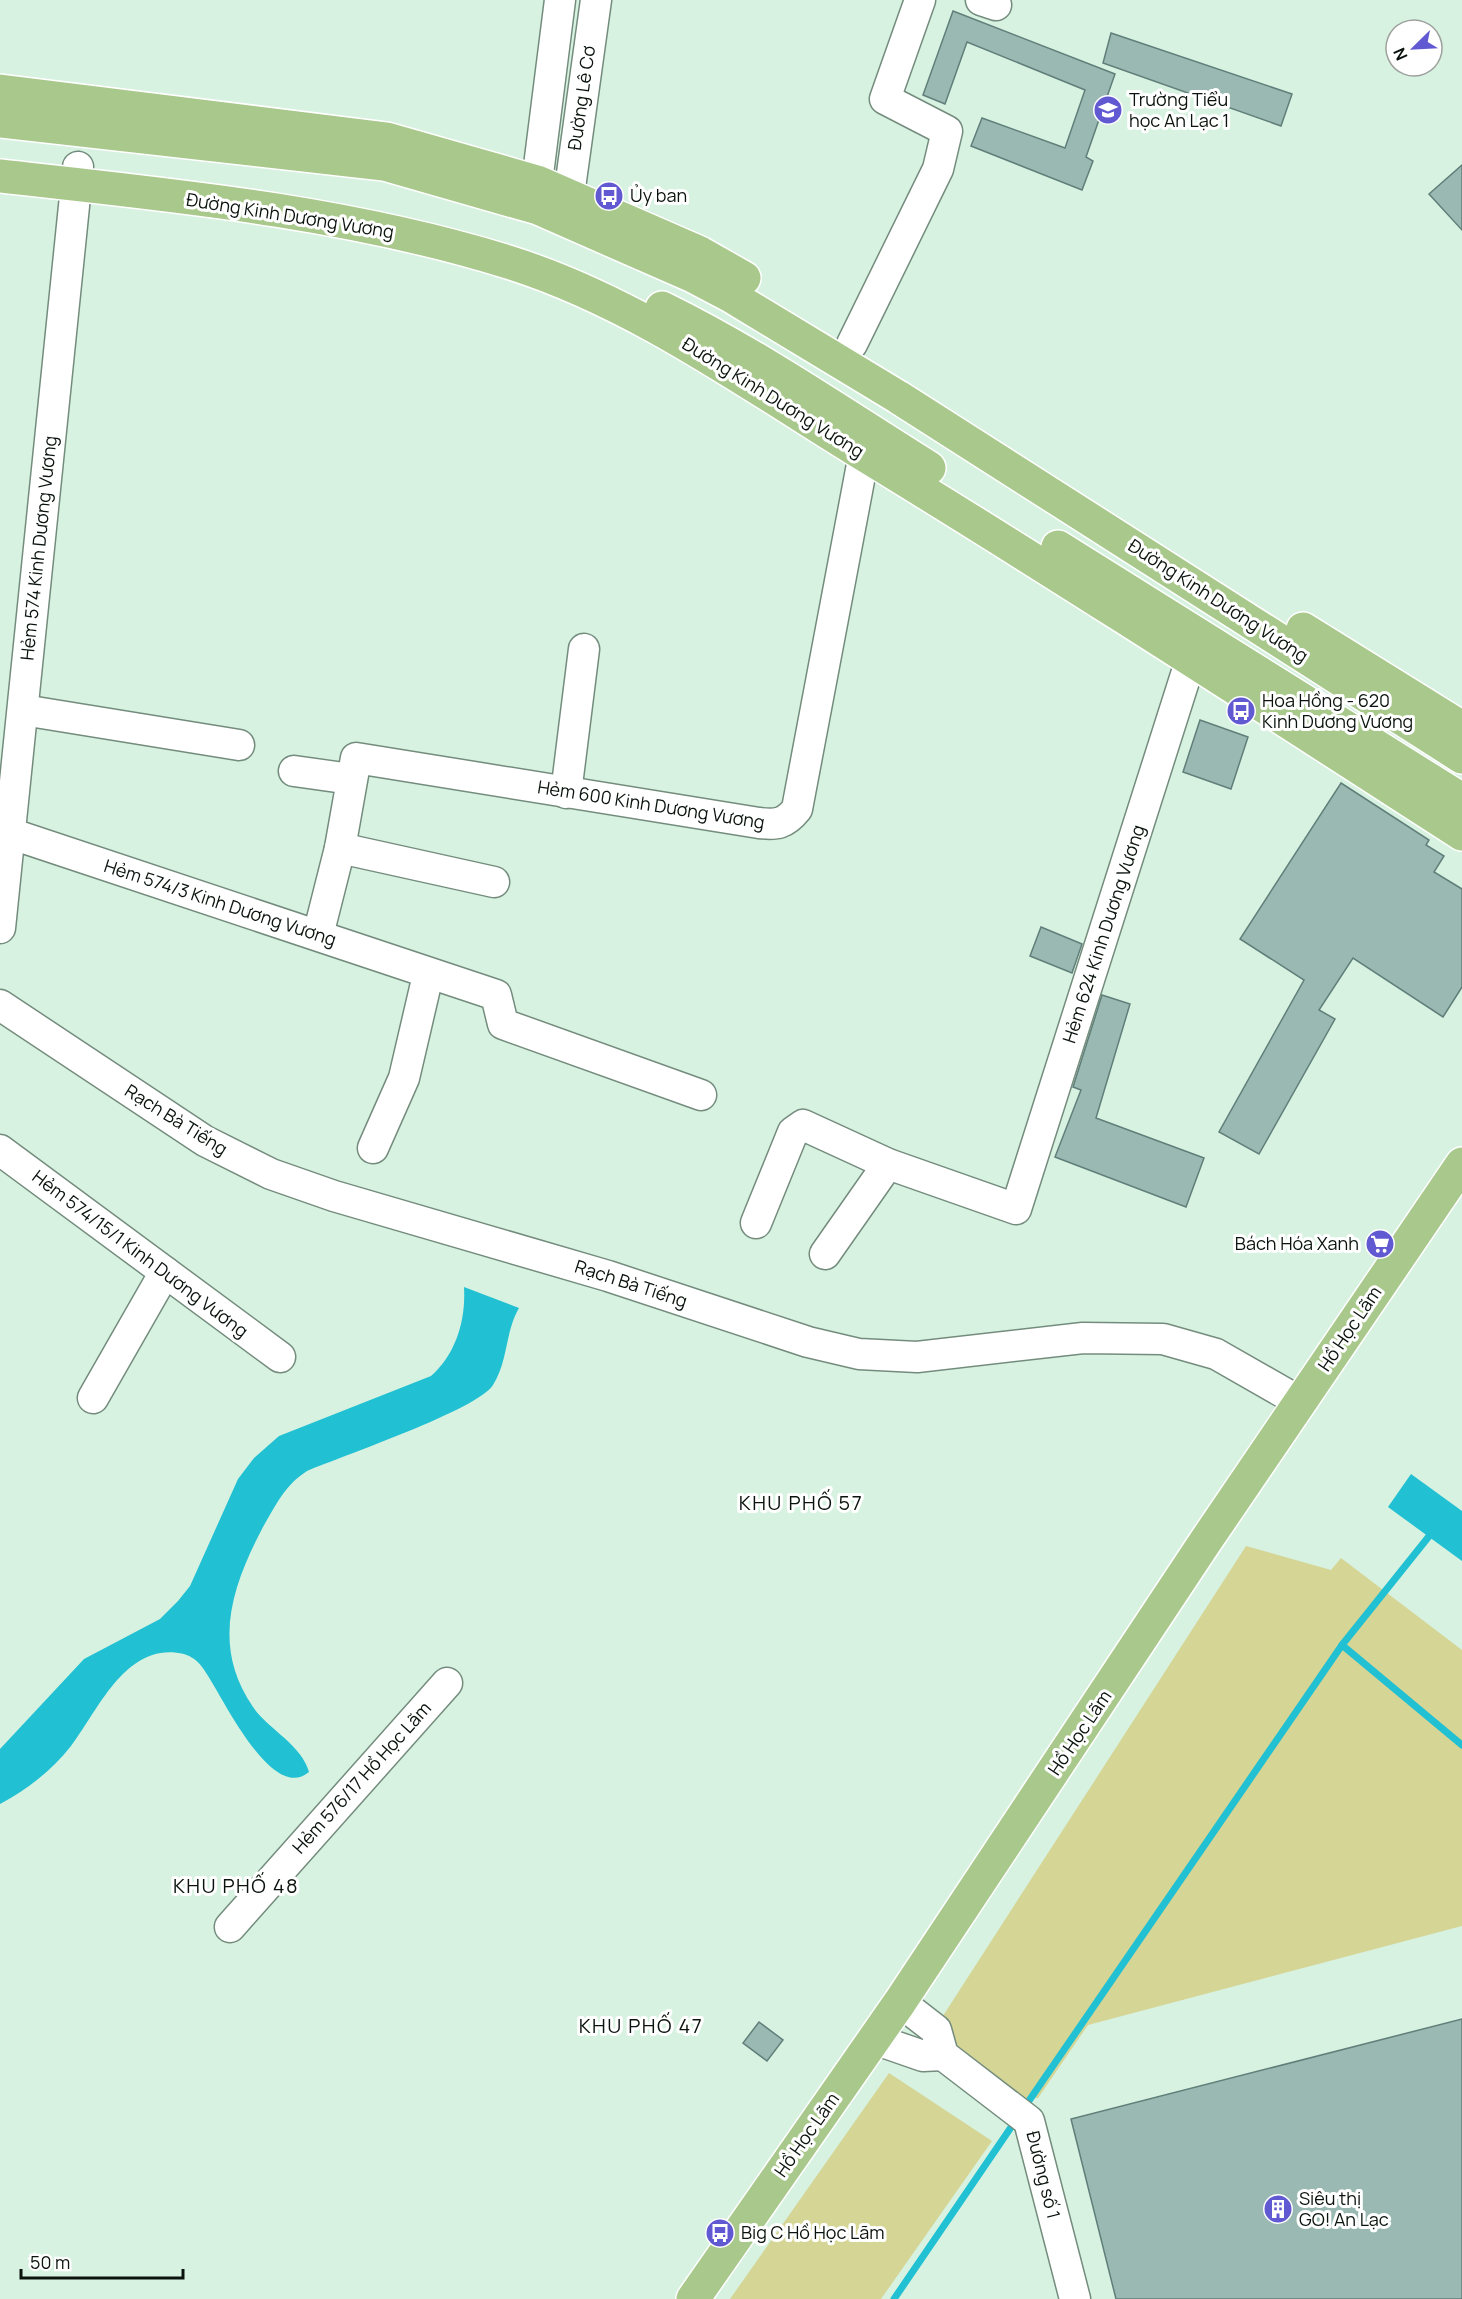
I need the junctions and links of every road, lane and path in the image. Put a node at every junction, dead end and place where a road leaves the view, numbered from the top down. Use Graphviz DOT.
graph roads {
  1 [pos="560,0"];
  2 [pos="596,0"];
  3 [pos="920,0"];
  4 [pos="0,91"];
  5 [pos="0,121"];
  6 [pos="0,159"];
  7 [pos="0,176"];
  8 [pos="77,176"];
  9 [pos="537,182"];
  10 [pos="569,195"];
  11 [pos="847,354"];
  12 [pos="819,412"];
  13 [pos="864,454"];
  14 [pos="1195,647"];
  15 [pos="584,649"];
  16 [pos="22,710"];
  17 [pos="1295,711"];
  18 [pos="1462,728"];
  19 [pos="239,745"];
  20 [pos="1462,757"];
  21 [pos="354,768"];
  22 [pos="8,770"];
  23 [pos="294,771"];
  24 [pos="566,793"];
  25 [pos="1462,800"];
  26 [pos="5,832"];
  27 [pos="1462,834"];
  28 [pos="340,848"];
  29 [pos="494,882"];
  30 [pos="0,928"];
  31 [pos="318,935"];
  32 [pos="428,975"];
  33 [pos="0,1005"];
  34 [pos="0,1020"];
  35 [pos="701,1095"];
  36 [pos="373,1148"];
  37 [pos="0,1150"];
  38 [pos="888,1164"];
  39 [pos="1462,1164"];
  40 [pos="756,1223"];
  41 [pos="825,1254"];
  42 [pos="165,1272"];
  43 [pos="280,1358"];
  44 [pos="93,1398"];
  45 [pos="1297,1408"];
  46 [pos="447,1683"];
  47 [pos="230,1927"];
  48 [pos="900,2002"];
  49 [pos="874,2039"];
  50 [pos="943,2055"];
  51 [pos="693,2299"];
  52 [pos="1075,2299"];
  1 -- 9 [label="street, Đường Lê Cơ"];
  2 -- 10 [label="street, Đường Lê Cơ"];
  3 -- 11 [label="street"];
  4 -- 9 [label="main road, Đường Kinh Dương Vương"];
  5 -- 11 [label="main road, Đường Kinh Dương Vương"];
  6 -- 8 [label="main road, Đường Kinh Dương Vương"];
  7 -- 8 [label="main road, Đường Kinh Dương Vương"];
  8 -- 12 [label="main road, Đường Kinh Dương Vương"];
  8 -- 16 [label="street, Hẻm 574 Kinh Dương Vương"];
  9 -- 10 [label="main road, Đường Kinh Dương Vương"];
  10 -- 11 [label="main road, Đường Kinh Dương Vương"];
  11 -- 12 [label="main road"];
  11 -- 18 [label="main road, Đường Kinh Dương Vương"];
  11 -- 20 [label="main road, Đường Kinh Dương Vương"];
  12 -- 13 [label="main road, Đường Kinh Dương Vương"];
  12 -- 14 [label="main road, Đường Kinh Dương Vương"];
  13 -- 14 [label="main road, Đường Kinh Dương Vương"];
  13 -- 24 [label="street, Hẻm 600 Kinh Dương Vương"];
  14 -- 17 [label="main road, Đường Kinh Dương Vương"];
  14 -- 38 [label="street, Hẻm 624 Kinh Dương Vương"];
  15 -- 24 [label="street"];
  16 -- 19 [label="street"];
  16 -- 22 [label="street, Hẻm 574 Kinh Dương Vương"];
  17 -- 25 [label="main road, Đường Kinh Dương Vương"];
  17 -- 27 [label="main road, Đường Kinh Dương Vương"];
  21 -- 23 [label="street, Hẻm 600 Kinh Dương Vương"];
  21 -- 24 [label="street, Hẻm 600 Kinh Dương Vương"];
  21 -- 28 [label="street"];
  22 -- 26 [label="street, Hẻm 574 Kinh Dương Vương"];
  26 -- 30 [label="street, Hẻm 574 Kinh Dương Vương"];
  26 -- 31 [label="street, Hẻm 574/3 Kinh Dương Vương"];
  28 -- 29 [label="street"];
  28 -- 31 [label="street"];
  31 -- 32 [label="street, Hẻm 574/3 Kinh Dương Vương"];
  32 -- 35 [label="street, Hẻm 574/3 Kinh Dương Vương"];
  32 -- 36 [label="street"];
  33 -- 45 [label="street, Rạch Bà Tiếng"];
  34 -- 45 [label="street, Rạch Bà Tiếng"];
  37 -- 42 [label="street, Hẻm 574/15/1 Kinh Dương Vương"];
  38 -- 40 [label="street"];
  38 -- 41 [label="street"];
  39 -- 45 [label="main road, Hồ Học Lãm"];
  42 -- 43 [label="street, Hẻm 574/15/1 Kinh Dương Vương"];
  42 -- 44 [label="street"];
  45 -- 48 [label="main road, Hồ Học Lãm"];
  46 -- 47 [label="street, Hẻm 576/17 Hồ Học Lãm"];
  48 -- 49 [label="main road, Hồ Học Lãm"];
  48 -- 50 [label="street"];
  49 -- 50 [label="street"];
  49 -- 51 [label="main road, Hồ Học Lãm"];
  50 -- 52 [label="street, Đường số 1"];
}
